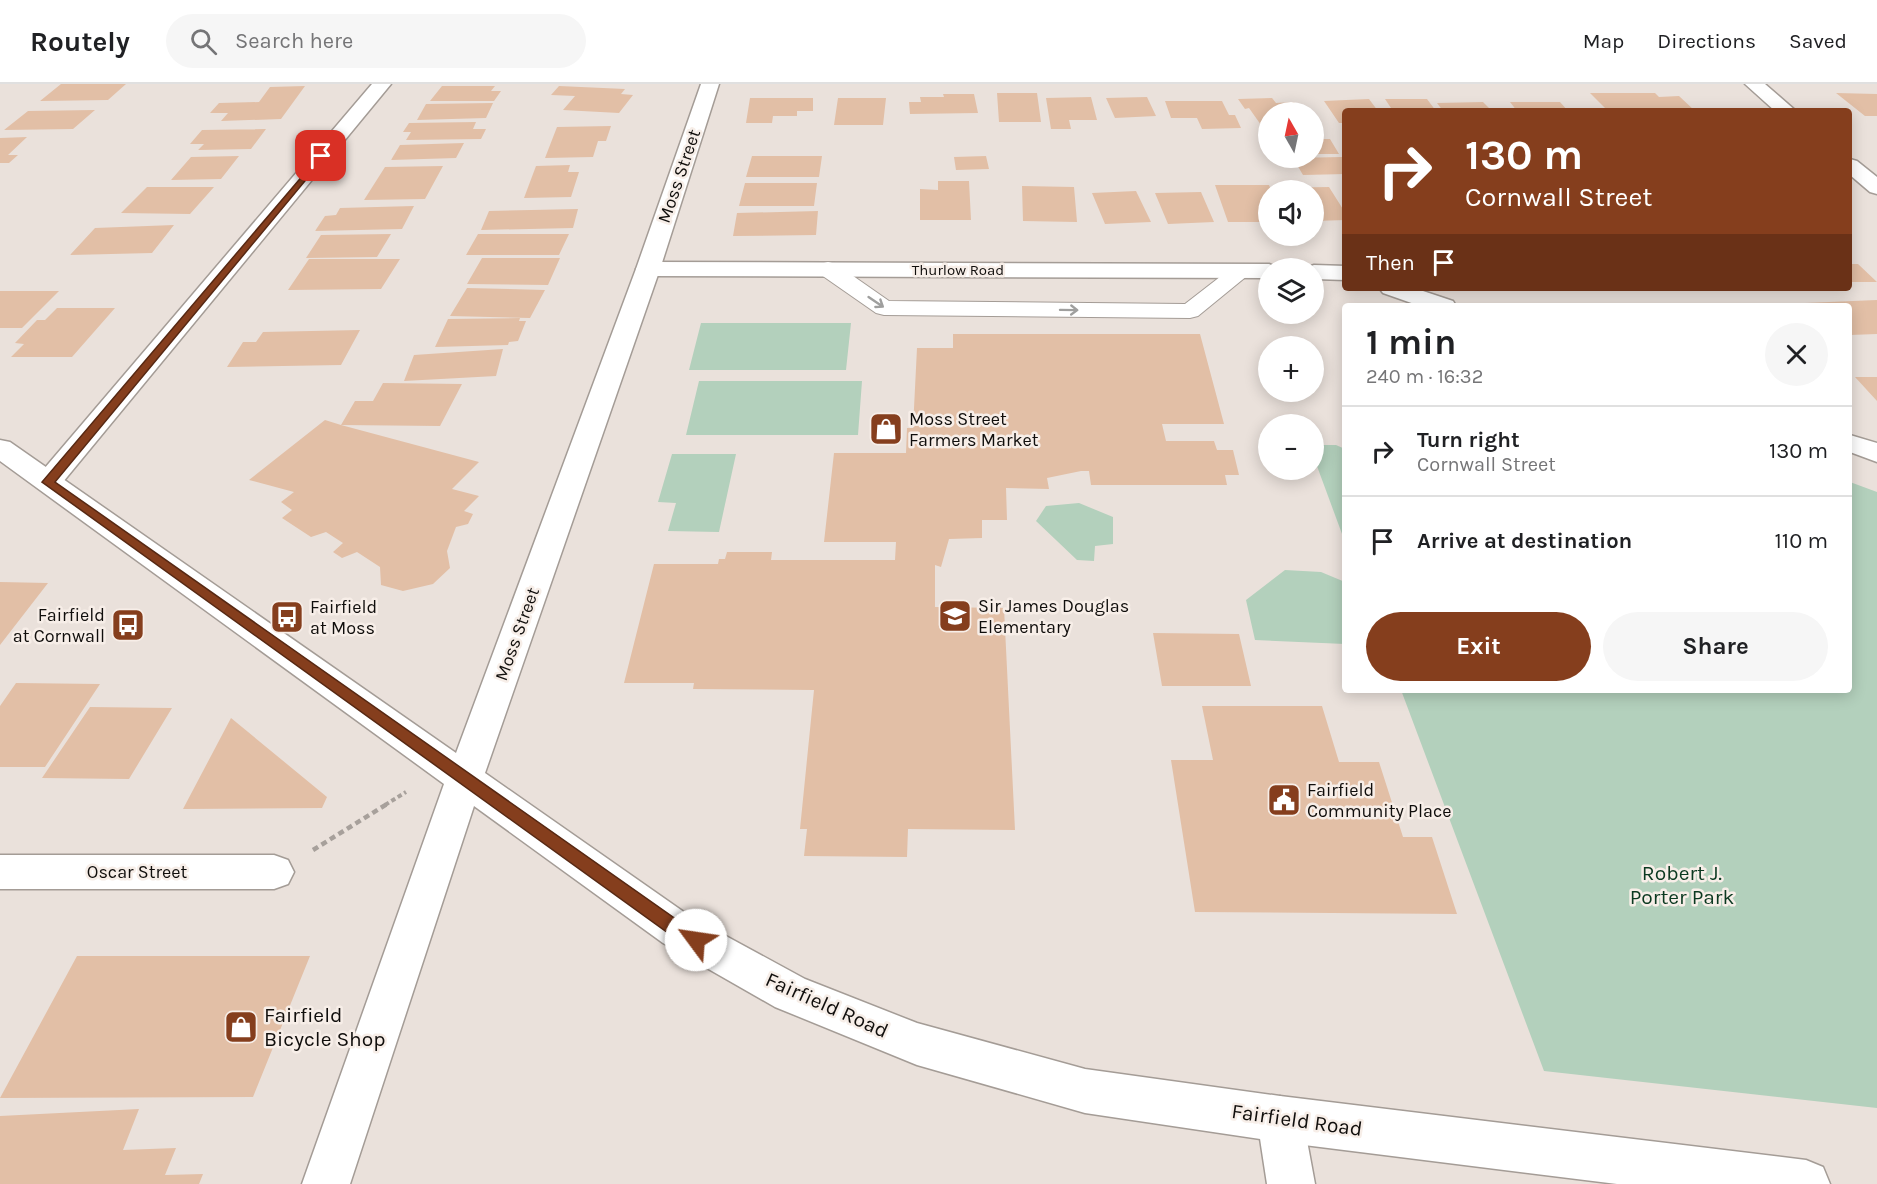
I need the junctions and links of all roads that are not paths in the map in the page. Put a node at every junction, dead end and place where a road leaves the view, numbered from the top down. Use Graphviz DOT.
graph roads {
  1 [pos="382,84"];
  2 [pos="710,84"];
  3 [pos="1754,84"];
  4 [pos="1782,108"];
  5 [pos="1852,167"];
  6 [pos="1877,188"];
  7 [pos="648,269"];
  8 [pos="828,269"];
  9 [pos="1242,271"];
  10 [pos="1258,271"];
  11 [pos="1324,272"];
  12 [pos="1342,273"];
  13 [pos="1401,291"];
  14 [pos="1435,303"];
  15 [pos="1852,444"];
  16 [pos="0,448"];
  17 [pos="1877,453"];
  18 [pos="48,482"];
  19 [pos="456,771"];
  20 [pos="0,872"];
  21 [pos="274,872"];
  22 [pos="1281,1119"];
  23 [pos="326,1184"];
  24 [pos="1291,1184"];
  25 [pos="1806,1184"];
  1 -- 18 [label="street"];
  2 -- 7 [label="street, Moss Street"];
  3 -- 4 [label="street"];
  5 -- 6 [label="street"];
  7 -- 8 [label="street, Thurlow Road"];
  7 -- 19 [label="street, Moss Street"];
  8 -- 9 [label="street, Thurlow Road"];
  8 -- 9 [label="lane, one-way"];
  9 -- 10 [label="street, Thurlow Road"];
  11 -- 12 [label="street"];
  13 -- 14 [label="street"];
  15 -- 17 [label="street"];
  16 -- 18 [label="street, Fairfield Road"];
  18 -- 19 [label="street, Fairfield Road"];
  19 -- 22 [label="street, Fairfield Road"];
  19 -- 23 [label="street, Moss Street"];
  20 -- 21 [label="street, Oscar Street"];
  22 -- 24 [label="street"];
  22 -- 25 [label="street, Fairfield Road"];
}
